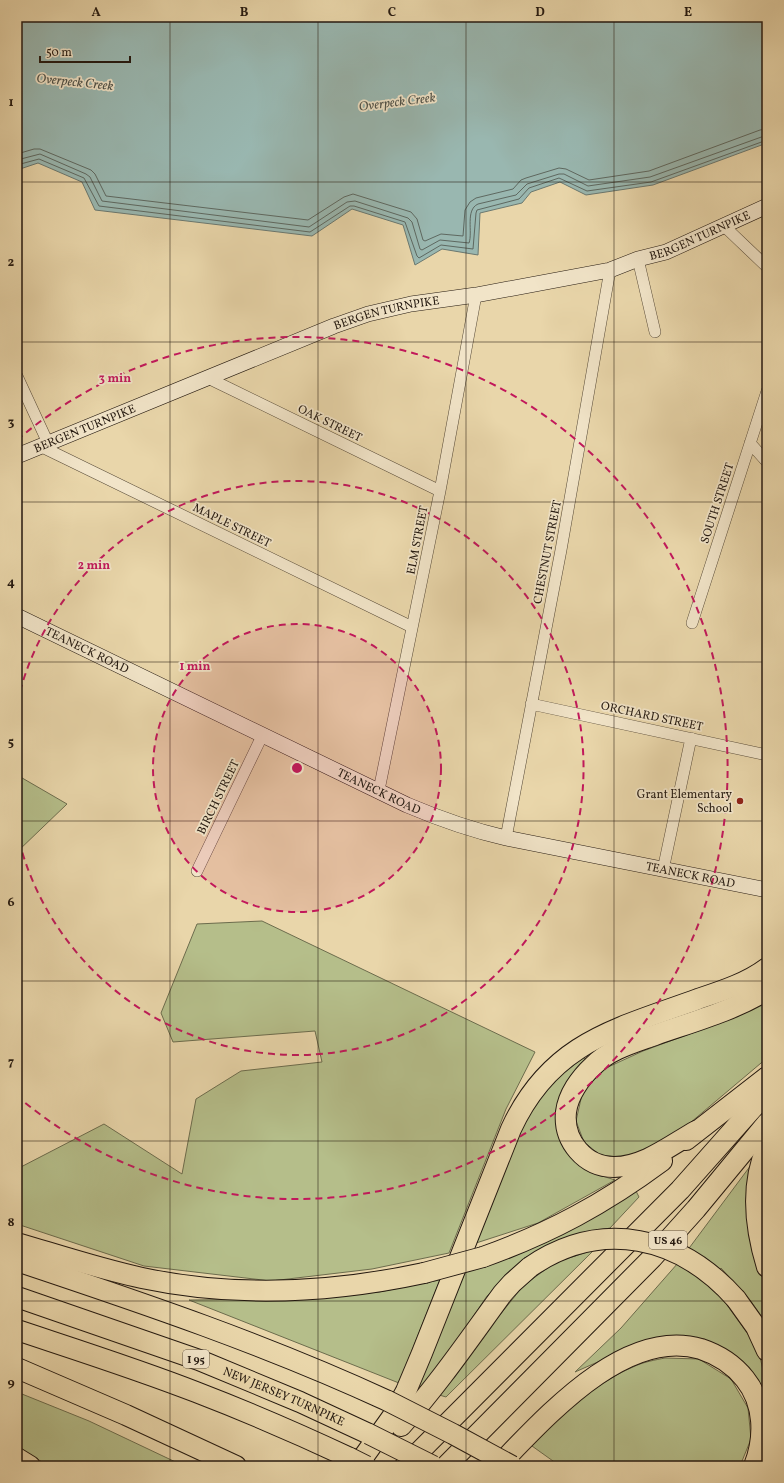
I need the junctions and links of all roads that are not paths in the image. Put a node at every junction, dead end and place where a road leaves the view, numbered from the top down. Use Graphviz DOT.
graph roads {
  1 [pos="767,206"];
  2 [pos="724,226"];
  3 [pos="638,259"];
  4 [pos="767,267"];
  5 [pos="610,270"];
  6 [pos="476,295"];
  7 [pos="656,332"];
  8 [pos="17,376"];
  9 [pos="208,378"];
  10 [pos="767,391"];
  11 [pos="750,443"];
  12 [pos="44,445"];
  13 [pos="17,456"];
  14 [pos="767,462"];
  15 [pos="440,491"];
  16 [pos="17,616"];
  17 [pos="692,624"];
  18 [pos="412,627"];
  19 [pos="531,704"];
  20 [pos="263,734"];
  21 [pos="691,738"];
  22 [pos="767,754"];
  23 [pos="379,790"];
  24 [pos="506,838"];
  25 [pos="663,870"];
  26 [pos="197,871"];
  27 [pos="767,890"];
  28 [pos="767,968"];
  29 [pos="767,990"];
  30 [pos="767,1077"];
  31 [pos="767,1092"];
  32 [pos="767,1124"];
  33 [pos="696,1131"];
  34 [pos="767,1147"];
  35 [pos="763,1241"];
  36 [pos="17,1243"];
  37 [pos="17,1261"];
  38 [pos="767,1267"];
  39 [pos="17,1298"];
  40 [pos="17,1330"];
  41 [pos="767,1351"];
  42 [pos="17,1368"];
  43 [pos="17,1458"];
  44 [pos="359,1464"];
  45 [pos="30,1466"];
  46 [pos="236,1466"];
  47 [pos="405,1466"];
  48 [pos="432,1466"];
  49 [pos="446,1466"];
  50 [pos="498,1466"];
  51 [pos="512,1466"];
  52 [pos="754,1466"];
  1 -- 2 [label="main road, BERGEN TURNPIKE"];
  2 -- 3 [label="main road, BERGEN TURNPIKE"];
  2 -- 4 [label="street"];
  3 -- 5 [label="main road, BERGEN TURNPIKE"];
  3 -- 7 [label="street"];
  5 -- 6 [label="main road, BERGEN TURNPIKE"];
  5 -- 19 [label="street, CHESTNUT STREET"];
  6 -- 9 [label="main road, BERGEN TURNPIKE"];
  6 -- 15 [label="street, ELM STREET"];
  8 -- 12 [label="street"];
  9 -- 12 [label="main road, BERGEN TURNPIKE"];
  9 -- 15 [label="street, OAK STREET"];
  10 -- 11 [label="street, SOUTH STREET"];
  11 -- 14 [label="street"];
  11 -- 17 [label="street, SOUTH STREET"];
  12 -- 13 [label="main road, BERGEN TURNPIKE"];
  12 -- 18 [label="street, MAPLE STREET"];
  15 -- 18 [label="street, ELM STREET"];
  16 -- 20 [label="main road, TEANECK ROAD"];
  18 -- 23 [label="street, ELM STREET"];
  19 -- 21 [label="street, ORCHARD STREET"];
  19 -- 24 [label="street, CHESTNUT STREET"];
  20 -- 23 [label="main road, TEANECK ROAD"];
  20 -- 26 [label="street, BIRCH STREET"];
  21 -- 22 [label="street, ORCHARD STREET"];
  21 -- 25 [label="street"];
  23 -- 24 [label="main road, TEANECK ROAD"];
  24 -- 25 [label="main road, TEANECK ROAD"];
  25 -- 27 [label="main road, TEANECK ROAD"];
  28 -- 44 [label="highway"];
  29 -- 33 [label="highway"];
  30 -- 33 [label="highway"];
  31 -- 47 [label="highway, US 46"];
  32 -- 49 [label="highway, US 46"];
  33 -- 36 [label="highway, bridge"];
  34 -- 35 [label="highway"];
  35 -- 38 [label="highway"];
  37 -- 51 [label="highway, bridge"];
  39 -- 48 [label="highway, NEW JERSEY TURNPIKE / I 95, bridge"];
  40 -- 44 [label="highway"];
  41 -- 44 [label="highway, bridge"];
  42 -- 46 [label="highway"];
  43 -- 45 [label="highway"];
  50 -- 52 [label="highway"];
}
